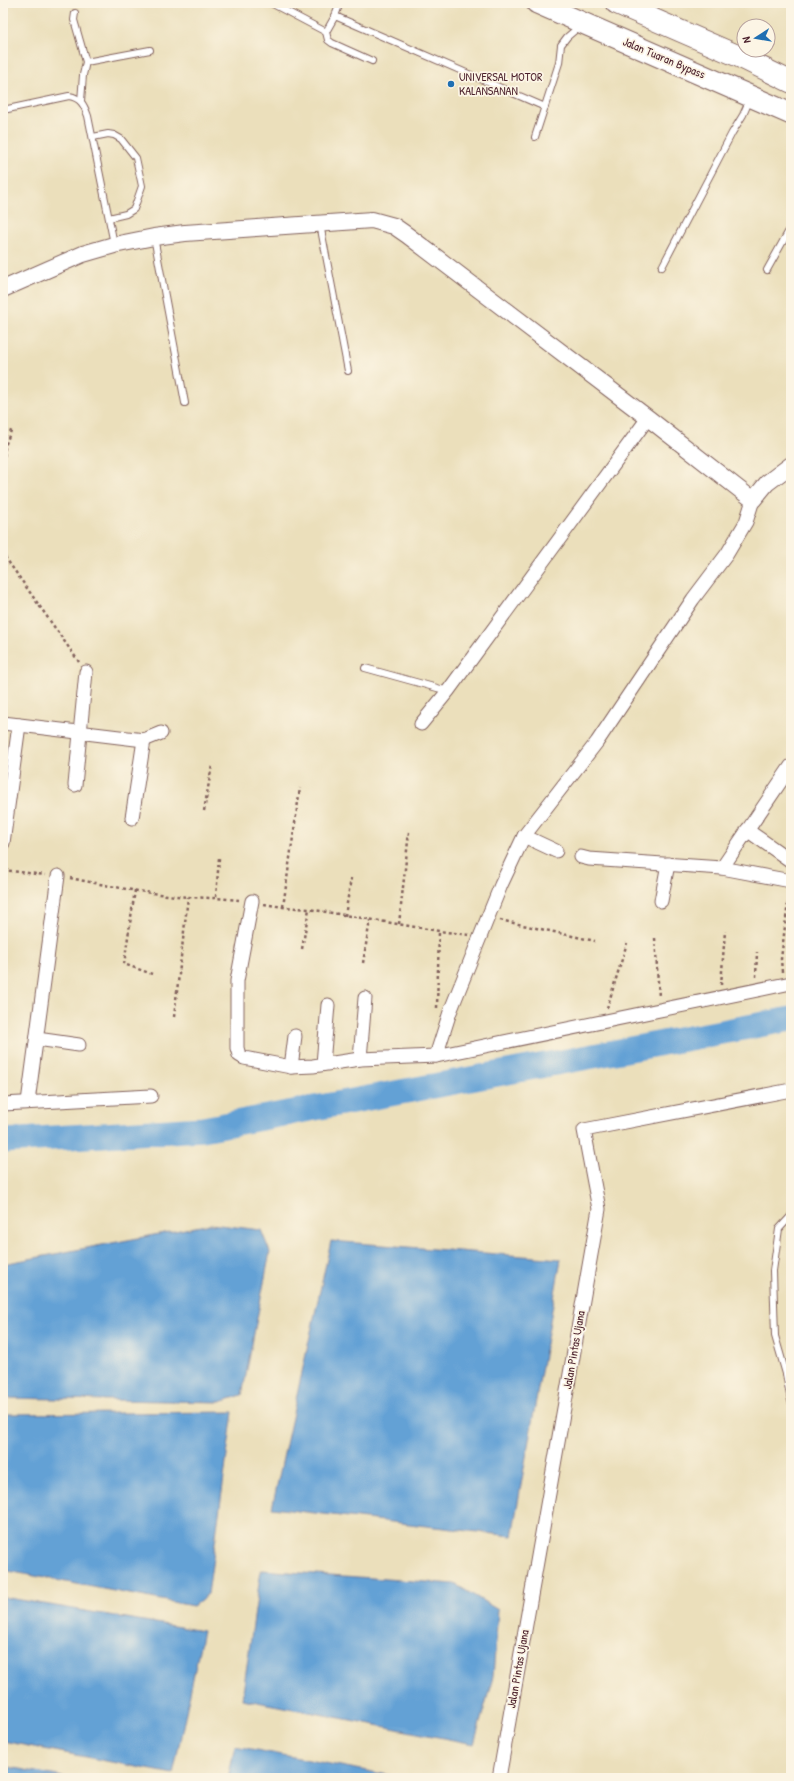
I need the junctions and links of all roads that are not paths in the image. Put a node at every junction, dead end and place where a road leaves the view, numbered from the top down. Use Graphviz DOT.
graph roads {
  1 [pos="271,3"];
  2 [pos="340,3"];
  3 [pos="538,3"];
  4 [pos="616,3"];
  5 [pos="75,13"];
  6 [pos="335,16"];
  7 [pos="583,23"];
  8 [pos="326,32"];
  9 [pos="150,50"];
  10 [pos="372,61"];
  11 [pos="86,62"];
  12 [pos="791,82"];
  13 [pos="752,96"];
  14 [pos="81,101"];
  15 [pos="545,107"];
  16 [pos="3,110"];
  17 [pos="791,114"];
  18 [pos="92,137"];
  19 [pos="535,137"];
  20 [pos="109,218"];
  21 [pos="320,224"];
  22 [pos="791,227"];
  23 [pos="154,237"];
  24 [pos="114,245"];
  25 [pos="662,267"];
  26 [pos="767,270"];
  27 [pos="3,289"];
  28 [pos="348,371"];
  29 [pos="185,403"];
  30 [pos="648,418"];
  31 [pos="791,465"];
  32 [pos="752,500"];
  33 [pos="365,668"];
  34 [pos="86,672"];
  35 [pos="448,691"];
  36 [pos="3,723"];
  37 [pos="421,724"];
  38 [pos="19,725"];
  39 [pos="81,731"];
  40 [pos="162,733"];
  41 [pos="144,740"];
  42 [pos="791,766"];
  43 [pos="75,784"];
  44 [pos="132,818"];
  45 [pos="747,830"];
  46 [pos="524,836"];
  47 [pos="3,843"];
  48 [pos="556,851"];
  49 [pos="580,857"];
  50 [pos="791,861"];
  51 [pos="668,864"];
  52 [pos="722,868"];
  53 [pos="58,876"];
  54 [pos="790,887"];
  55 [pos="252,901"];
  56 [pos="661,901"];
  57 [pos="791,983"];
  58 [pos="365,998"];
  59 [pos="328,1005"];
  60 [pos="295,1036"];
  61 [pos="37,1039"];
  62 [pos="79,1045"];
  63 [pos="436,1056"];
  64 [pos="360,1059"];
  65 [pos="323,1064"];
  66 [pos="291,1067"];
  67 [pos="791,1090"];
  68 [pos="151,1096"];
  69 [pos="28,1102"];
  70 [pos="3,1104"];
  71 [pos="791,1216"];
  72 [pos="791,1401"];
  73 [pos="499,1778"];
  1 -- 8 [label="lane"];
  2 -- 6 [label="lane"];
  3 -- 7 [label="highway, Jalan Tuaran Bypass"];
  4 -- 12 [label="highway"];
  5 -- 11 [label="lane"];
  6 -- 8 [label="lane"];
  6 -- 15 [label="lane"];
  7 -- 13 [label="highway, Jalan Tuaran Bypass"];
  7 -- 15 [label="lane"];
  8 -- 10 [label="lane"];
  9 -- 11 [label="lane"];
  11 -- 14 [label="lane"];
  13 -- 17 [label="highway, Jalan Tuaran Bypass"];
  13 -- 25 [label="lane"];
  14 -- 16 [label="lane"];
  14 -- 18 [label="lane"];
  15 -- 19 [label="lane"];
  18 -- 20 [label="lane"];
  18 -- 20 [label="lane"];
  20 -- 24 [label="lane"];
  21 -- 23 [label="street"];
  21 -- 28 [label="lane"];
  21 -- 30 [label="street"];
  22 -- 26 [label="lane"];
  23 -- 24 [label="street"];
  23 -- 29 [label="lane"];
  24 -- 27 [label="street"];
  30 -- 32 [label="street"];
  30 -- 35 [label="street"];
  31 -- 32 [label="street"];
  32 -- 46 [label="street"];
  33 -- 35 [label="lane"];
  34 -- 39 [label="street"];
  35 -- 37 [label="street"];
  36 -- 38 [label="street"];
  38 -- 39 [label="street"];
  38 -- 47 [label="street"];
  39 -- 41 [label="street"];
  39 -- 43 [label="street"];
  40 -- 41 [label="street"];
  41 -- 44 [label="street"];
  42 -- 45 [label="street"];
  45 -- 50 [label="street"];
  45 -- 52 [label="street"];
  46 -- 48 [label="street"];
  46 -- 63 [label="street"];
  49 -- 51 [label="street"];
  51 -- 52 [label="street"];
  51 -- 56 [label="street"];
  52 -- 54 [label="street"];
  53 -- 61 [label="street"];
  55 -- 66 [label="street"];
  57 -- 63 [label="street"];
  58 -- 64 [label="street"];
  59 -- 65 [label="street"];
  60 -- 66 [label="street"];
  61 -- 62 [label="street"];
  61 -- 69 [label="street"];
  63 -- 64 [label="street"];
  64 -- 65 [label="street"];
  65 -- 66 [label="street"];
  67 -- 73 [label="street, Jalan Pintas Ujana"];
  68 -- 69 [label="street"];
  69 -- 70 [label="street"];
  71 -- 72 [label="lane"];
}
